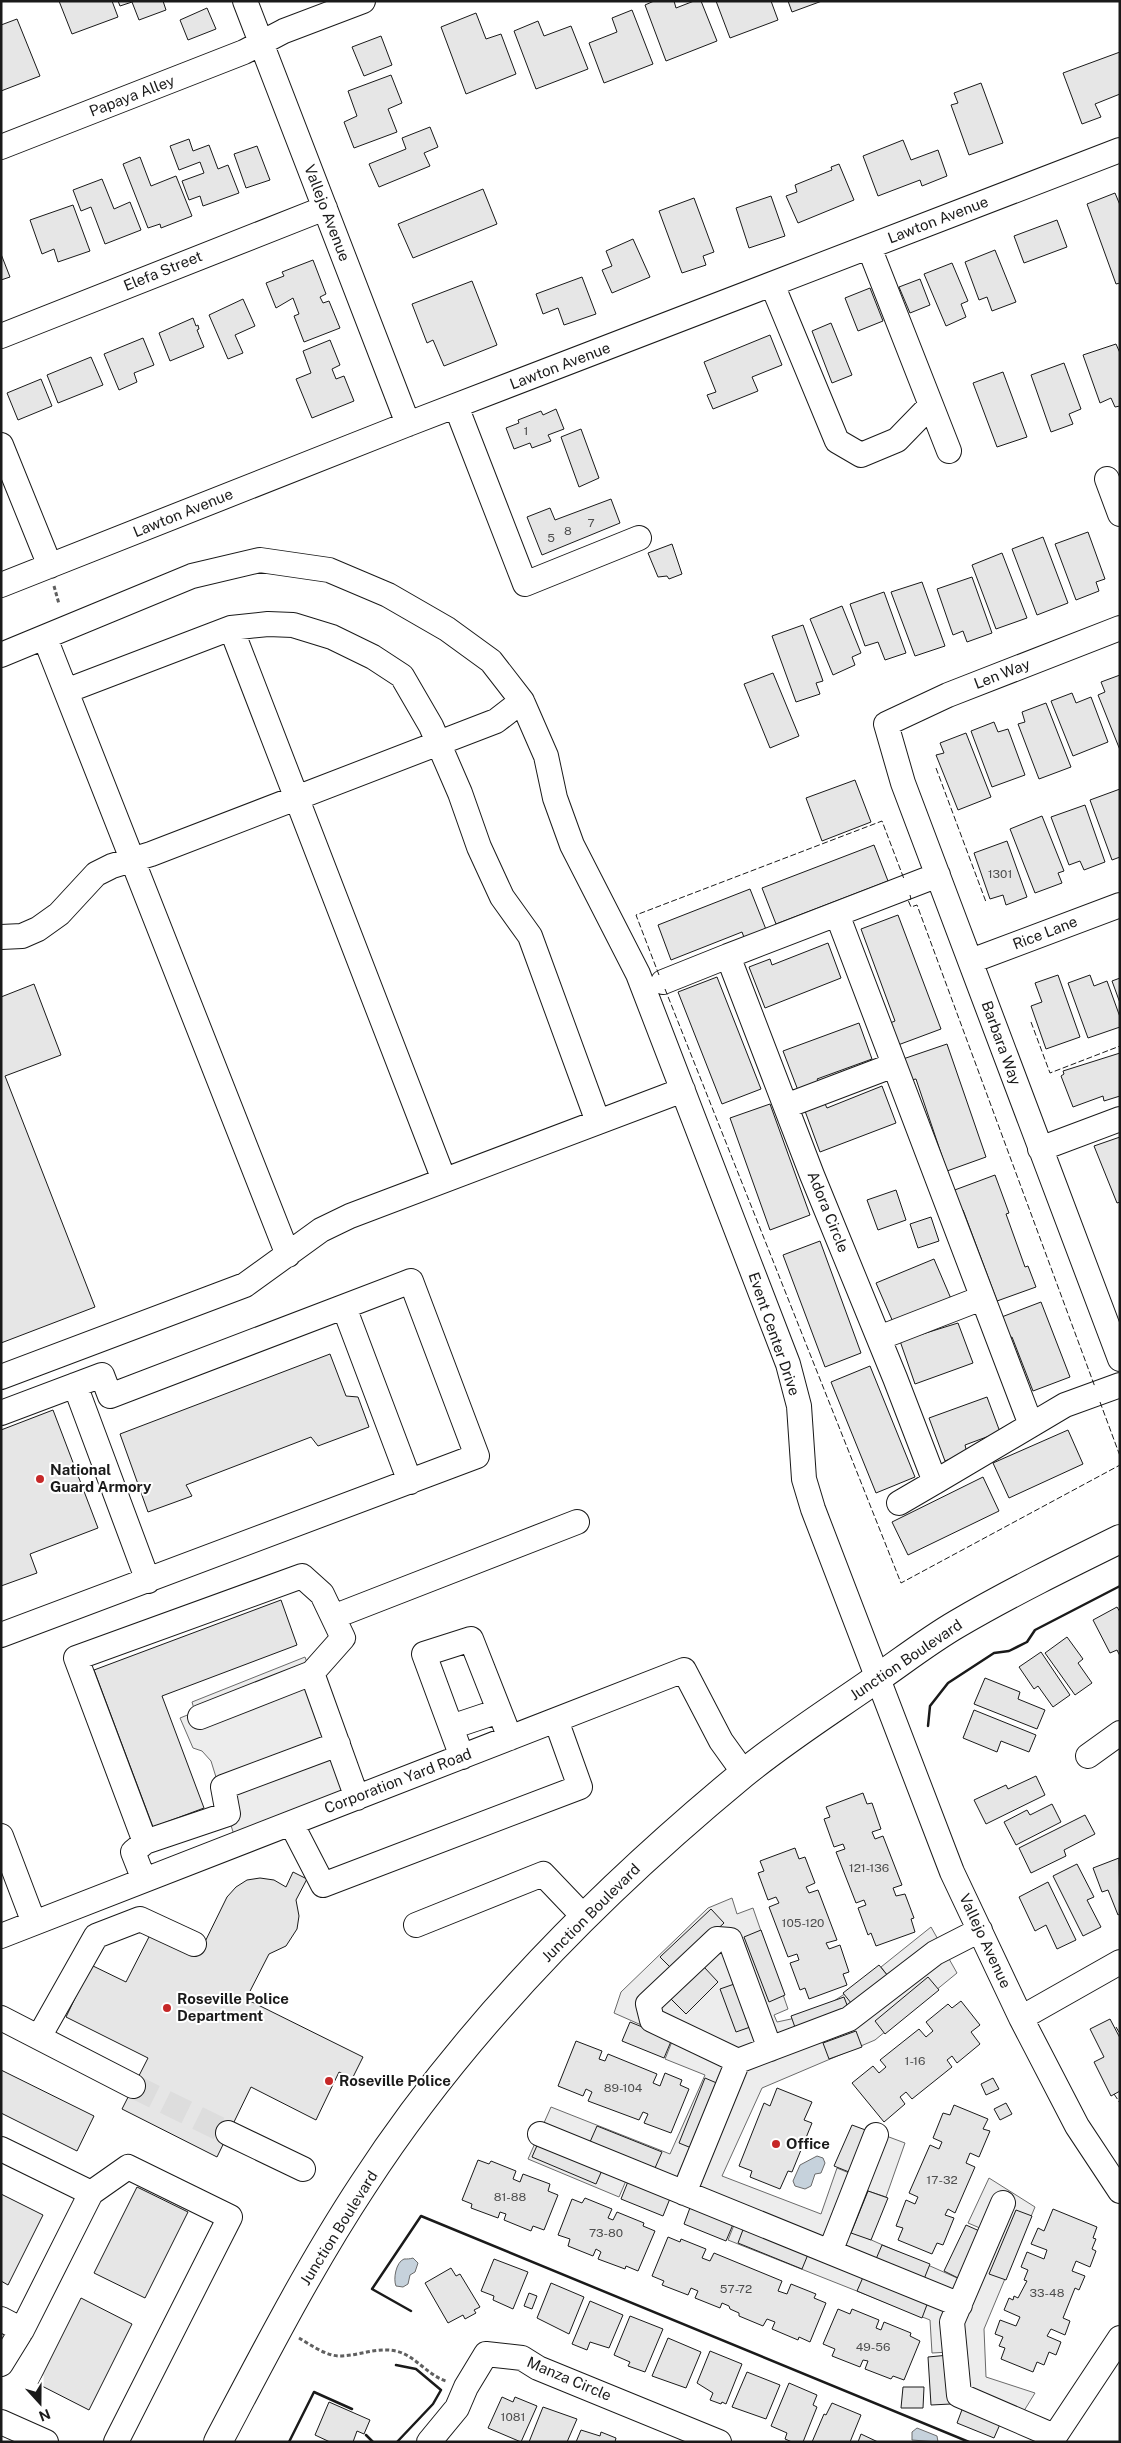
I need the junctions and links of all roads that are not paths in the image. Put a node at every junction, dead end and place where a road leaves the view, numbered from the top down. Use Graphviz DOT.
graph roads {
  1 [pos="245,1"];
  2 [pos="363,1"];
  3 [pos="261,43"];
  4 [pos="1,147"];
  5 [pos="1120,150"];
  6 [pos="325,208"];
  7 [pos="869,247"];
  8 [pos="772,284"];
  9 [pos="1,336"];
  10 [pos="931,404"];
  11 [pos="456,406"];
  12 [pos="408,424"];
  13 [pos="1,445"];
  14 [pos="949,450"];
  15 [pos="1107,479"];
  16 [pos="1120,514"];
  17 [pos="639,538"];
  18 [pos="50,566"];
  19 [pos="1,585"];
  20 [pos="230,628"];
  21 [pos="1120,628"];
  22 [pos="45,638"];
  23 [pos="1,655"];
  24 [pos="66,691"];
  25 [pos="522,701"];
  26 [pos="886,724"];
  27 [pos="438,744"];
  28 [pos="297,798"];
  29 [pos="133,860"];
  30 [pos="938,874"];
  31 [pos="1120,905"];
  32 [pos="837,914"];
  33 [pos="1,937"];
  34 [pos="728,956"];
  35 [pos="971,961"];
  36 [pos="663,982"];
  37 [pos="894,1065"];
  38 [pos="681,1085"];
  39 [pos="786,1106"];
  40 [pos="1120,1119"];
  41 [pos="598,1122"];
  42 [pos="1040,1149"];
  43 [pos="444,1180"];
  44 [pos="288,1255"];
  45 [pos="982,1298"];
  46 [pos="344,1307"];
  47 [pos="879,1338"];
  48 [pos="1120,1359"];
  49 [pos="1,1377"];
  50 [pos="76,1385"];
  51 [pos="1120,1385"];
  52 [pos="1,1413"];
  53 [pos="1031,1425"];
  54 [pos="410,1482"];
  55 [pos="935,1482"];
  56 [pos="899,1503"];
  57 [pos="577,1522"];
  58 [pos="1120,1539"];
  59 [pos="148,1580"];
  60 [pos="333,1617"];
  61 [pos="1,1635"];
  62 [pos="312,1673"];
  63 [pos="877,1678"];
  64 [pos="499,1710"];
  65 [pos="200,1717"];
  66 [pos="556,1720"];
  67 [pos="451,1727"];
  68 [pos="1120,1733"];
  69 [pos="510,1738"];
  70 [pos="338,1744"];
  71 [pos="1088,1756"];
  72 [pos="462,1757"];
  73 [pos="744,1773"];
  74 [pos="357,1798"];
  75 [pos="291,1823"];
  76 [pos="1,1836"];
  77 [pos="145,1842"];
  78 [pos="144,1880"];
  79 [pos="585,1918"];
  80 [pos="34,1923"];
  81 [pos="416,1925"];
  82 [pos="980,1930"];
  83 [pos="1,1936"];
  84 [pos="194,1944"];
  85 [pos="1120,1962"];
  86 [pos="1,2018"];
  87 [pos="1021,2018"];
  88 [pos="39,2037"];
  89 [pos="770,2049"];
  90 [pos="738,2061"];
  91 [pos="133,2086"];
  92 [pos="228,2133"];
  93 [pos="540,2134"];
  94 [pos="876,2135"];
  95 [pos="1,2150"];
  96 [pos="303,2169"];
  97 [pos="1120,2190"];
  98 [pos="91,2193"];
  99 [pos="684,2193"];
  100 [pos="1003,2203"];
  101 [pos="830,2252"];
  102 [pos="960,2305"];
  103 [pos="1,2319"];
  104 [pos="22,2330"];
  105 [pos="1120,2338"];
  106 [pos="1,2364"];
  107 [pos="1,2422"];
  108 [pos="1052,2439"];
  109 [pos="46,2442"];
  110 [pos="116,2442"];
  111 [pos="218,2442"];
  112 [pos="429,2442"];
  113 [pos="719,2442"];
  1 -- 3 [label="street, Vallejo Avenue"];
  2 -- 3 [label="street, Papaya Alley"];
  3 -- 4 [label="street, Papaya Alley"];
  3 -- 6 [label="street, Vallejo Avenue"];
  5 -- 7 [label="street, Lawton Avenue"];
  6 -- 9 [label="street, Elefa Street"];
  6 -- 12 [label="street, Vallejo Avenue"];
  7 -- 8 [label="street, Lawton Avenue"];
  7 -- 10 [label="street"];
  8 -- 10 [label="street"];
  8 -- 11 [label="street, Lawton Avenue"];
  10 -- 14 [label="street"];
  11 -- 12 [label="street, Lawton Avenue"];
  11 -- 17 [label="street"];
  12 -- 18 [label="street, Lawton Avenue"];
  13 -- 18 [label="street"];
  15 -- 16 [label="street"];
  18 -- 19 [label="street, Lawton Avenue"];
  20 -- 24 [label="street"];
  20 -- 27 [label="street"];
  20 -- 28 [label="street"];
  21 -- 26 [label="street, Len Way"];
  22 -- 23 [label="street, Event Center Drive"];
  22 -- 24 [label="street"];
  22 -- 25 [label="street, Event Center Drive"];
  24 -- 29 [label="street"];
  25 -- 27 [label="street"];
  25 -- 38 [label="street, Event Center Drive"];
  26 -- 30 [label="street, Barbara Way"];
  27 -- 28 [label="street"];
  27 -- 41 [label="street"];
  28 -- 29 [label="street"];
  28 -- 43 [label="street"];
  29 -- 33 [label="street"];
  29 -- 44 [label="street"];
  30 -- 32 [label="street"];
  30 -- 35 [label="street, Barbara Way"];
  31 -- 35 [label="street, Rice Lane"];
  32 -- 34 [label="street"];
  32 -- 37 [label="street"];
  34 -- 36 [label="street"];
  34 -- 39 [label="street, Adora Circle"];
  35 -- 42 [label="street, Barbara Way"];
  37 -- 39 [label="street"];
  37 -- 45 [label="street"];
  38 -- 41 [label="street"];
  38 -- 63 [label="street, Event Center Drive"];
  39 -- 47 [label="street, Adora Circle"];
  40 -- 42 [label="street"];
  41 -- 43 [label="street"];
  42 -- 48 [label="street, Barbara Way"];
  43 -- 44 [label="street"];
  44 -- 49 [label="street"];
  45 -- 47 [label="street"];
  45 -- 53 [label="street"];
  46 -- 50 [label="street"];
  46 -- 54 [label="street"];
  46 -- 54 [label="street"];
  47 -- 55 [label="street, Adora Circle"];
  50 -- 52 [label="street"];
  50 -- 59 [label="street"];
  51 -- 53 [label="street"];
  53 -- 55 [label="street"];
  54 -- 59 [label="street"];
  55 -- 56 [label="street"];
  57 -- 60 [label="street"];
  58 -- 63 [label="main road, Junction Boulevard"];
  59 -- 61 [label="street"];
  60 -- 62 [label="street"];
  60 -- 77 [label="street"];
  62 -- 65 [label="street"];
  62 -- 70 [label="street"];
  63 -- 73 [label="main road, Junction Boulevard"];
  63 -- 82 [label="street, Vallejo Avenue"];
  64 -- 67 [label="street"];
  64 -- 67 [label="street"];
  64 -- 69 [label="street"];
  66 -- 69 [label="street, Corporation Yard Road"];
  66 -- 73 [label="street, Corporation Yard Road"];
  66 -- 75 [label="street"];
  67 -- 72 [label="street"];
  68 -- 71 [label="street"];
  69 -- 72 [label="street, Corporation Yard Road"];
  70 -- 74 [label="street"];
  70 -- 77 [label="street"];
  72 -- 74 [label="street, Corporation Yard Road"];
  73 -- 79 [label="main road, Junction Boulevard"];
  74 -- 75 [label="street, Corporation Yard Road"];
  75 -- 78 [label="street, Corporation Yard Road"];
  76 -- 80 [label="street"];
  77 -- 78 [label="street"];
  78 -- 80 [label="street, Corporation Yard Road"];
  79 -- 81 [label="street"];
  79 -- 111 [label="main road, Junction Boulevard"];
  80 -- 83 [label="street, Corporation Yard Road"];
  82 -- 87 [label="street, Vallejo Avenue"];
  82 -- 89 [label="street"];
  84 -- 88 [label="street"];
  85 -- 87 [label="street"];
  86 -- 88 [label="street"];
  87 -- 97 [label="street, Vallejo Avenue"];
  88 -- 91 [label="street"];
  89 -- 90 [label="street"];
  89 -- 90 [label="street"];
  90 -- 99 [label="street"];
  92 -- 96 [label="street"];
  93 -- 99 [label="street"];
  94 -- 101 [label="street"];
  95 -- 98 [label="street"];
  98 -- 104 [label="street"];
  98 -- 110 [label="street"];
  99 -- 101 [label="street"];
  100 -- 102 [label="street"];
  101 -- 102 [label="street"];
  102 -- 108 [label="street"];
  103 -- 104 [label="street"];
  104 -- 106 [label="street"];
  105 -- 108 [label="street"];
  107 -- 109 [label="street"];
  112 -- 113 [label="street, Manza Circle"];
}
